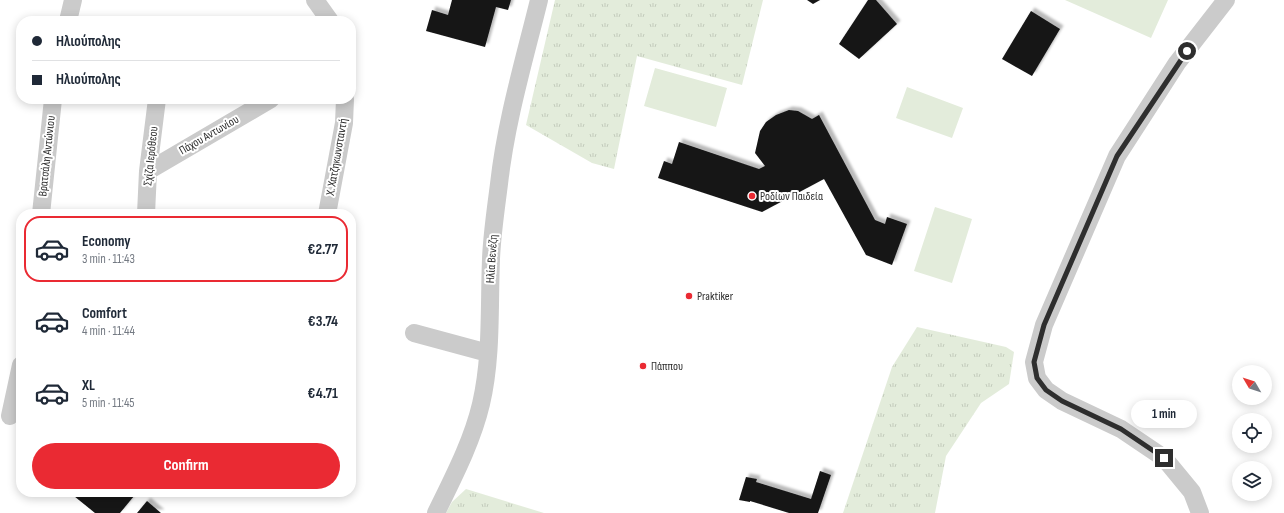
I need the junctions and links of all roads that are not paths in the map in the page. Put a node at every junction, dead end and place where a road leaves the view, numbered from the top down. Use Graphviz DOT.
graph roads {
  1 [pos="73,0"];
  2 [pos="315,0"];
  3 [pos="539,0"];
  4 [pos="1226,0"];
  5 [pos="69,16"];
  6 [pos="326,16"];
  7 [pos="52,104"];
  8 [pos="156,104"];
  9 [pos="262,104"];
  10 [pos="346,104"];
  11 [pos="148,171"];
  12 [pos="42,209"];
  13 [pos="146,209"];
  14 [pos="328,209"];
  15 [pos="414,333"];
  16 [pos="488,352"];
  17 [pos="16,388"];
  18 [pos="10,416"];
  19 [pos="436,513"];
  20 [pos="1200,513"];
  1 -- 5 [label="street"];
  2 -- 6 [label="street"];
  3 -- 16 [label="street, Ηλία Βενέζη"];
  4 -- 20 [label="street"];
  7 -- 12 [label="street, Βρατσάλη Αντώνιου"];
  8 -- 11 [label="street, Σχίζα Ιερόθεου"];
  9 -- 11 [label="street, Πάχου Αντωνίου"];
  10 -- 14 [label="street, Χ. Χατζηκωνσταντή"];
  11 -- 13 [label="street, Σχίζα Ιερόθεου"];
  15 -- 16 [label="street"];
  16 -- 19 [label="street, Ηλία Βενέζη"];
  17 -- 18 [label="street"];
}
